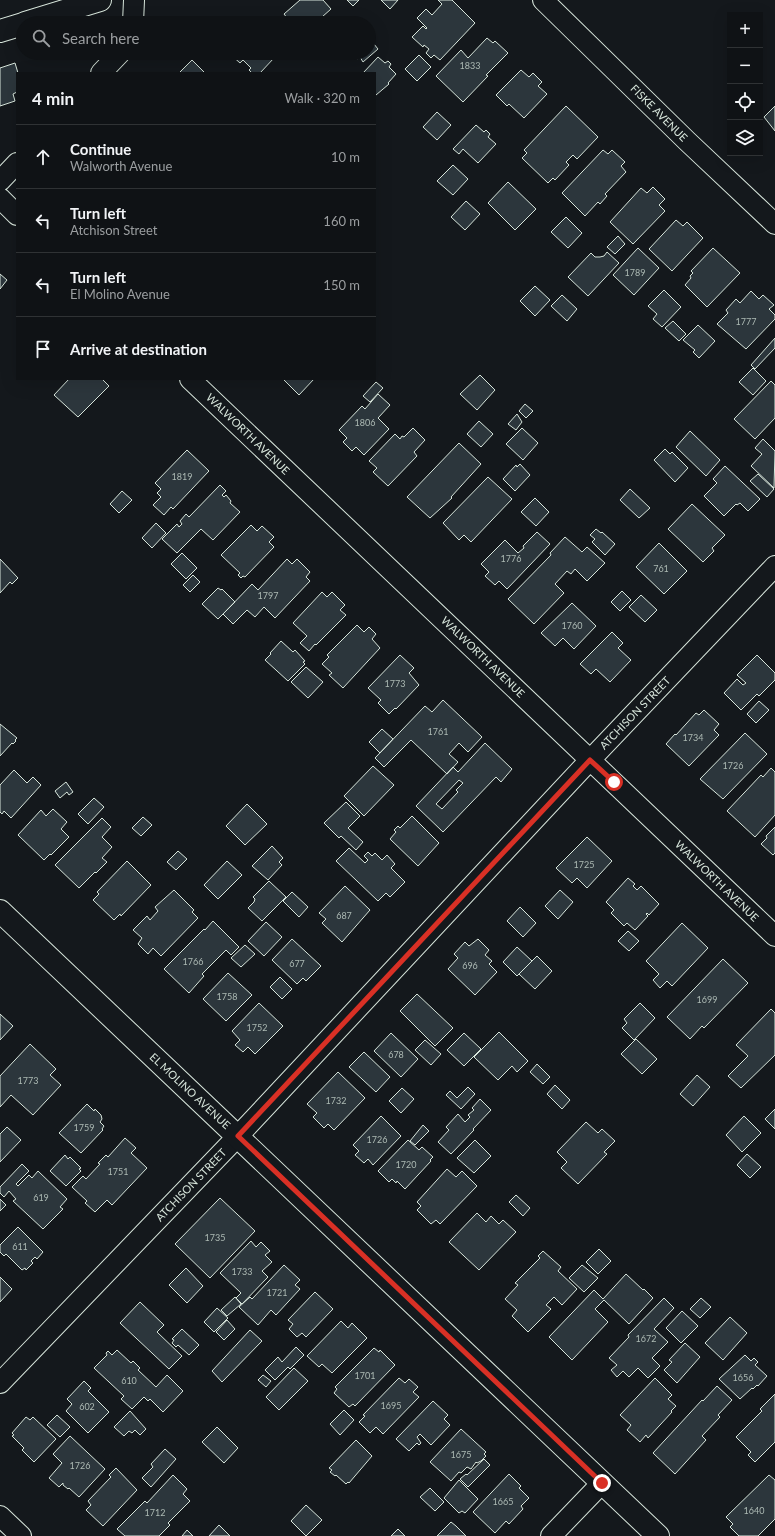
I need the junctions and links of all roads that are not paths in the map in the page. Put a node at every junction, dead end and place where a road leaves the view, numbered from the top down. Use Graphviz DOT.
graph roads {
  1 [pos="100,0"];
  2 [pos="134,0"];
  3 [pos="543,0"];
  4 [pos="47,16"];
  5 [pos="134,16"];
  6 [pos="16,26"];
  7 [pos="0,31"];
  8 [pos="113,60"];
  9 [pos="102,72"];
  10 [pos="16,164"];
  11 [pos="0,182"];
  12 [pos="0,198"];
  13 [pos="16,214"];
  14 [pos="775,224"];
  15 [pos="191,380"];
  16 [pos="775,566"];
  17 [pos="590,760"];
  18 [pos="0,911"];
  19 [pos="775,936"];
  20 [pos="238,1136"];
  21 [pos="0,1383"];
  22 [pos="602,1483"];
  23 [pos="0,1516"];
  24 [pos="21,1536"];
  25 [pos="551,1536"];
  26 [pos="658,1536"];
  1 -- 4 [label="street"];
  2 -- 5 [label="street"];
  3 -- 14 [label="street, FISKE AVENUE"];
  6 -- 7 [label="street"];
  8 -- 9 [label="street"];
  10 -- 11 [label="street"];
  12 -- 13 [label="street"];
  15 -- 17 [label="street, WALWORTH AVENUE"];
  16 -- 17 [label="street, ATCHISON STREET"];
  17 -- 19 [label="street, WALWORTH AVENUE"];
  17 -- 20 [label="street, ATCHISON STREET"];
  18 -- 20 [label="street, EL MOLINO AVENUE"];
  20 -- 21 [label="street, ATCHISON STREET"];
  20 -- 22 [label="street, EL MOLINO AVENUE"];
  22 -- 25 [label="street"];
  22 -- 26 [label="street, EL MOLINO AVENUE"];
  23 -- 24 [label="street"];
}
